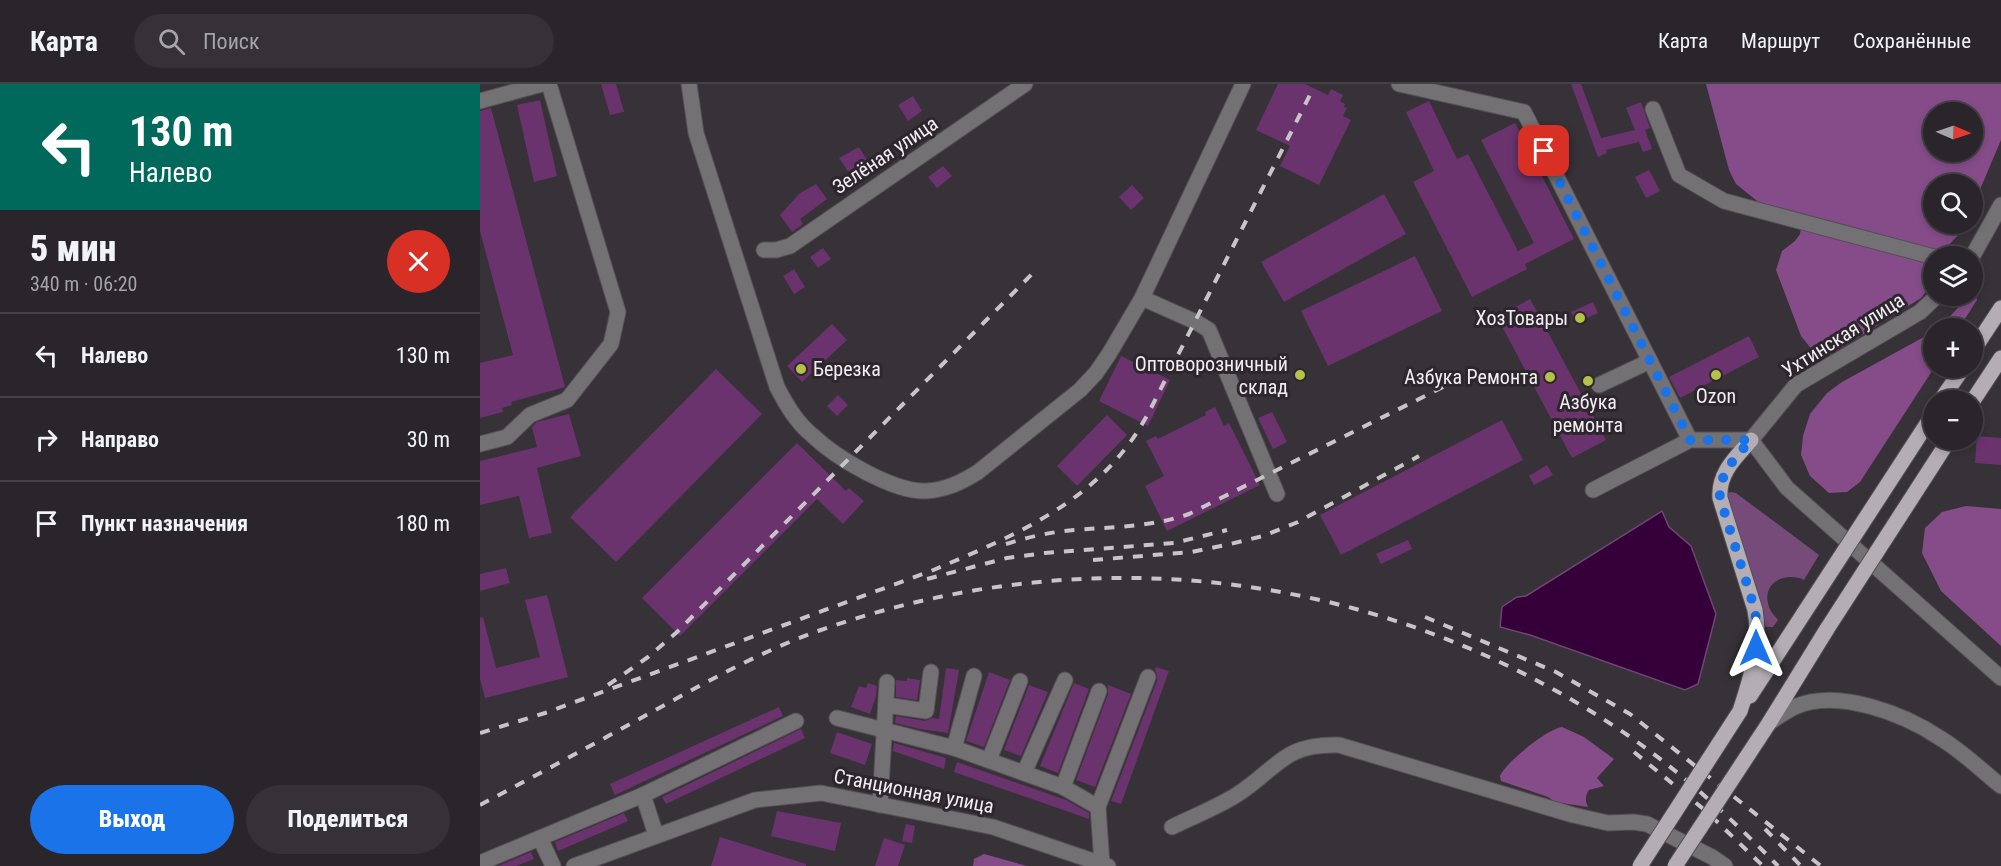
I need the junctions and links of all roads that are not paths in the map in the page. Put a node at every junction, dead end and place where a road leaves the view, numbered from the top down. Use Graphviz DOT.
graph roads {
  1 [pos="542,84"];
  2 [pos="549,84"];
  3 [pos="689,84"];
  4 [pos="1025,84"];
  5 [pos="1243,84"];
  6 [pos="1399,84"];
  7 [pos="480,101"];
  8 [pos="1653,109"];
  9 [pos="2001,205"];
  10 [pos="1978,246"];
  11 [pos="764,250"];
  12 [pos="1923,254"];
  13 [pos="1142,298"];
  14 [pos="1926,306"];
  15 [pos="2001,308"];
  16 [pos="1983,335"];
  17 [pos="2001,358"];
  18 [pos="1650,361"];
  19 [pos="1599,385"];
  20 [pos="1980,390"];
  21 [pos="1923,429"];
  22 [pos="1690,440"];
  23 [pos="1751,440"];
  24 [pos="480,444"];
  25 [pos="1943,450"];
  26 [pos="1593,490"];
  27 [pos="1276,494"];
  28 [pos="931,672"];
  29 [pos="975,676"];
  30 [pos="1148,677"];
  31 [pos="2001,678"];
  32 [pos="1065,680"];
  33 [pos="1020,681"];
  34 [pos="887,682"];
  35 [pos="1099,691"];
  36 [pos="886,705"];
  37 [pos="1740,711"];
  38 [pos="837,718"];
  39 [pos="796,721"];
  40 [pos="1769,723"];
  41 [pos="884,730"];
  42 [pos="954,748"];
  43 [pos="989,760"];
  44 [pos="1024,773"];
  45 [pos="2001,786"];
  46 [pos="1063,787"];
  47 [pos="643,795"];
  48 [pos="880,805"];
  49 [pos="1098,807"];
  50 [pos="1172,827"];
  51 [pos="656,835"];
  52 [pos="540,838"];
  53 [pos="480,863"];
  54 [pos="1105,865"];
  55 [pos="553,866"];
  56 [pos="574,866"];
  57 [pos="1640,866"];
  58 [pos="1675,866"];
  59 [pos="1725,866"];
  1 -- 7 [label="street"];
  2 -- 24 [label="street"];
  3 -- 13 [label="street"];
  4 -- 11 [label="street, Зелёная улица"];
  5 -- 13 [label="street"];
  6 -- 18 [label="street"];
  8 -- 12 [label="street"];
  9 -- 10 [label="street"];
  13 -- 27 [label="street"];
  14 -- 23 [label="street, Ухтинская улица"];
  15 -- 16 [label="main road"];
  17 -- 20 [label="main road"];
  18 -- 19 [label="street"];
  18 -- 22 [label="street"];
  21 -- 37 [label="main road, bridge"];
  22 -- 23 [label="street"];
  22 -- 26 [label="street"];
  23 -- 31 [label="street"];
  23 -- 37 [label="main road"];
  25 -- 40 [label="main road, bridge"];
  28 -- 36 [label="street"];
  29 -- 42 [label="street"];
  30 -- 49 [label="street"];
  32 -- 44 [label="street"];
  33 -- 43 [label="street"];
  34 -- 36 [label="street"];
  35 -- 46 [label="street"];
  36 -- 41 [label="street"];
  37 -- 57 [label="main road, bridge"];
  38 -- 41 [label="street"];
  39 -- 47 [label="street"];
  40 -- 45 [label="street"];
  40 -- 58 [label="main road, bridge"];
  41 -- 42 [label="street"];
  41 -- 48 [label="street"];
  42 -- 43 [label="street"];
  43 -- 44 [label="street"];
  44 -- 46 [label="street"];
  46 -- 49 [label="street"];
  47 -- 51 [label="street"];
  47 -- 52 [label="street"];
  48 -- 51 [label="street, Станционная улица"];
  48 -- 54 [label="street, Станционная улица"];
  49 -- 54 [label="street"];
  50 -- 59 [label="street"];
  51 -- 56 [label="street, Станционная улица"];
  52 -- 53 [label="street"];
  52 -- 55 [label="street"];
}
